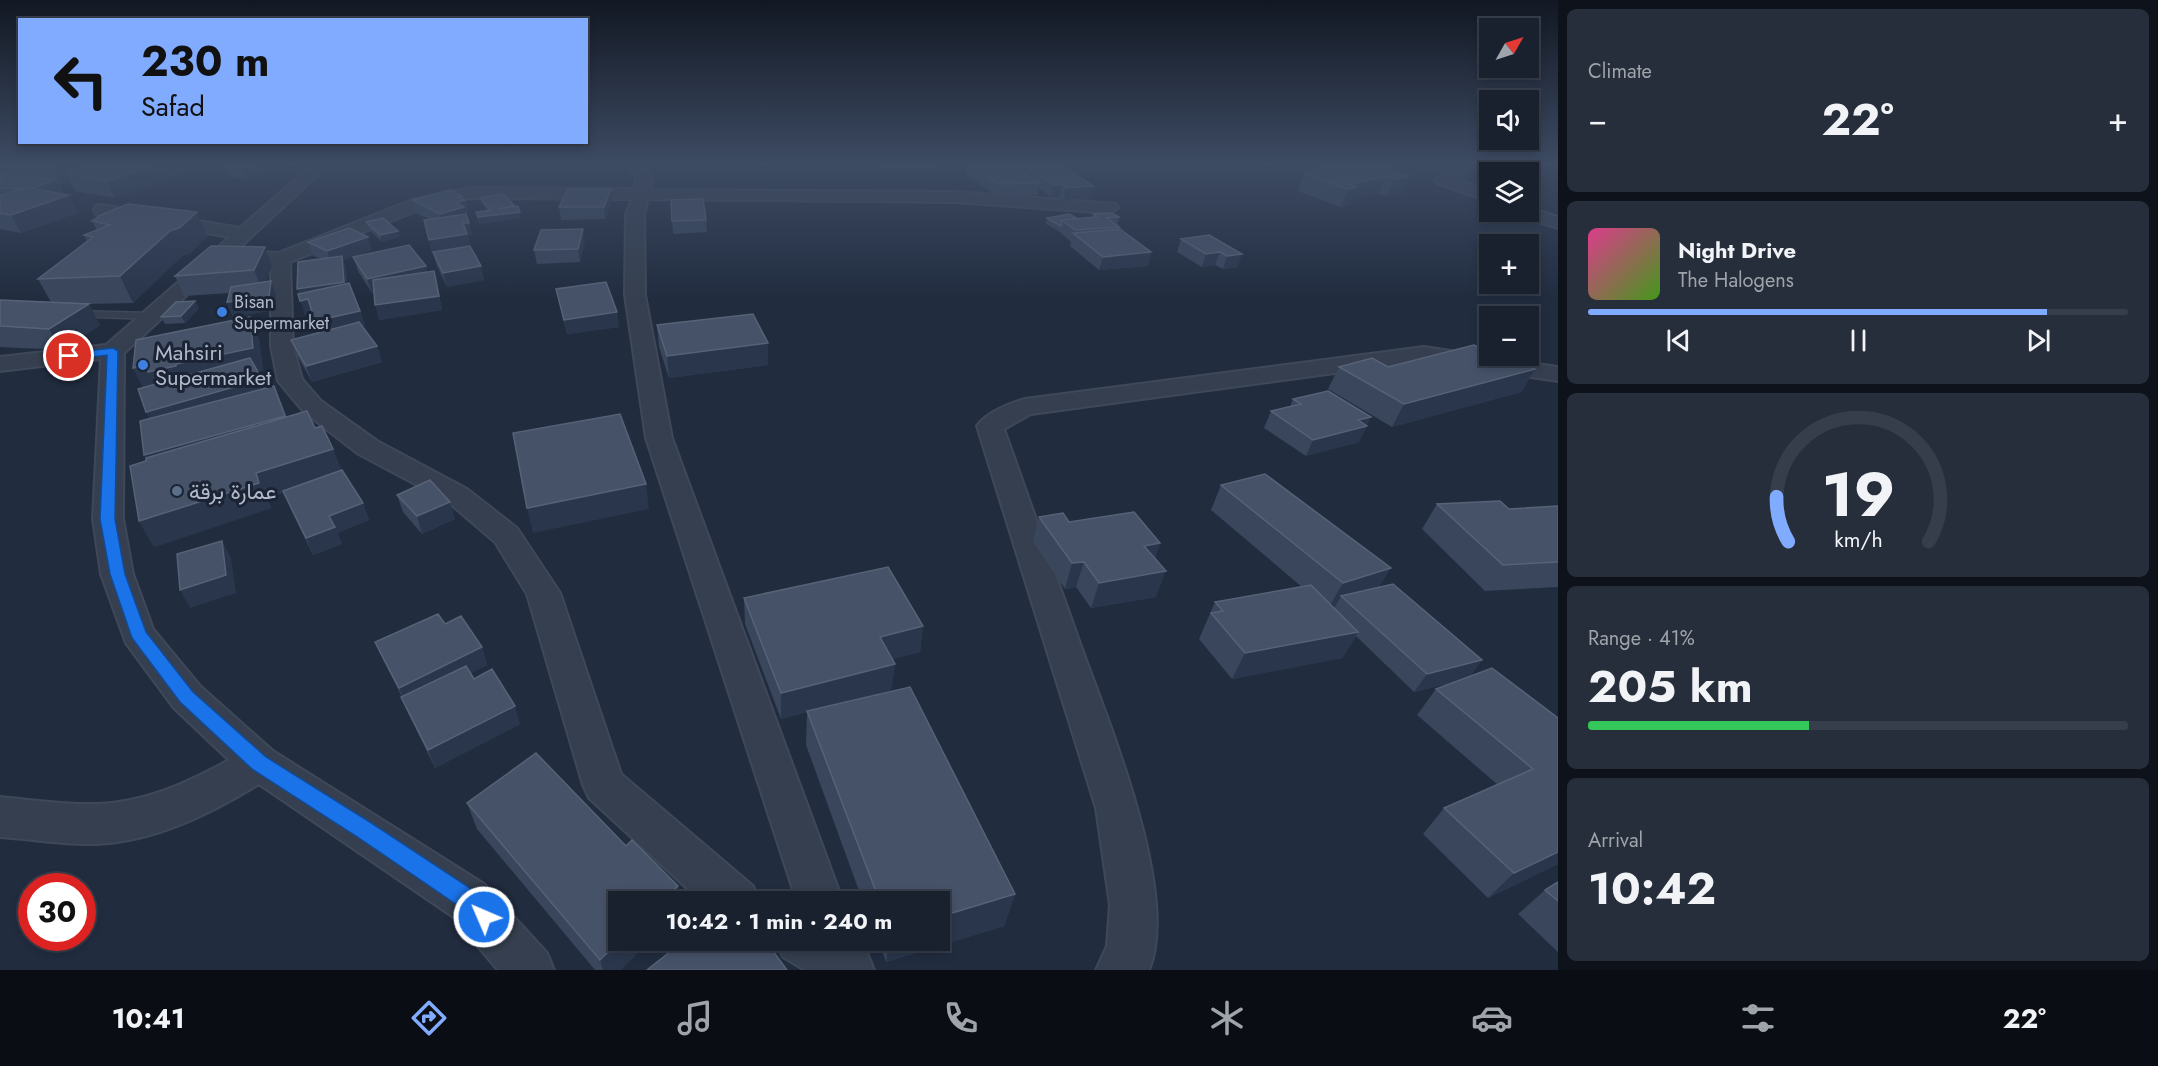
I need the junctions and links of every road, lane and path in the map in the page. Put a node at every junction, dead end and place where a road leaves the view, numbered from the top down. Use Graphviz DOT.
graph roads {
  1 [pos="272,208"];
  2 [pos="409,208"];
  3 [pos="637,208"];
  4 [pos="102,210"];
  5 [pos="1539,217"];
  6 [pos="1558,224"];
  7 [pos="243,234"];
  8 [pos="219,255"];
  9 [pos="280,259"];
  10 [pos="58,314"];
  11 [pos="152,316"];
  12 [pos="113,351"];
  13 [pos="1,364"];
  14 [pos="1558,374"];
  15 [pos="259,763"];
  16 [pos="0,817"];
  17 [pos="725,891"];
  18 [pos="816,891"];
  19 [pos="824,951"];
  20 [pos="842,959"];
  21 [pos="530,970"];
  22 [pos="1120,970"];
  1 -- 7 [label="street"];
  2 -- 9 [label="street"];
  3 -- 18 [label="street"];
  4 -- 7 [label="street"];
  5 -- 6 [label="street"];
  7 -- 8 [label="street"];
  8 -- 9 [label="street"];
  8 -- 11 [label="street"];
  9 -- 17 [label="street"];
  10 -- 11 [label="lane"];
  11 -- 12 [label="street"];
  12 -- 13 [label="street"];
  12 -- 15 [label="street"];
  14 -- 22 [label="street"];
  15 -- 16 [label="street"];
  15 -- 21 [label="street"];
  19 -- 20 [label="street"];
}
